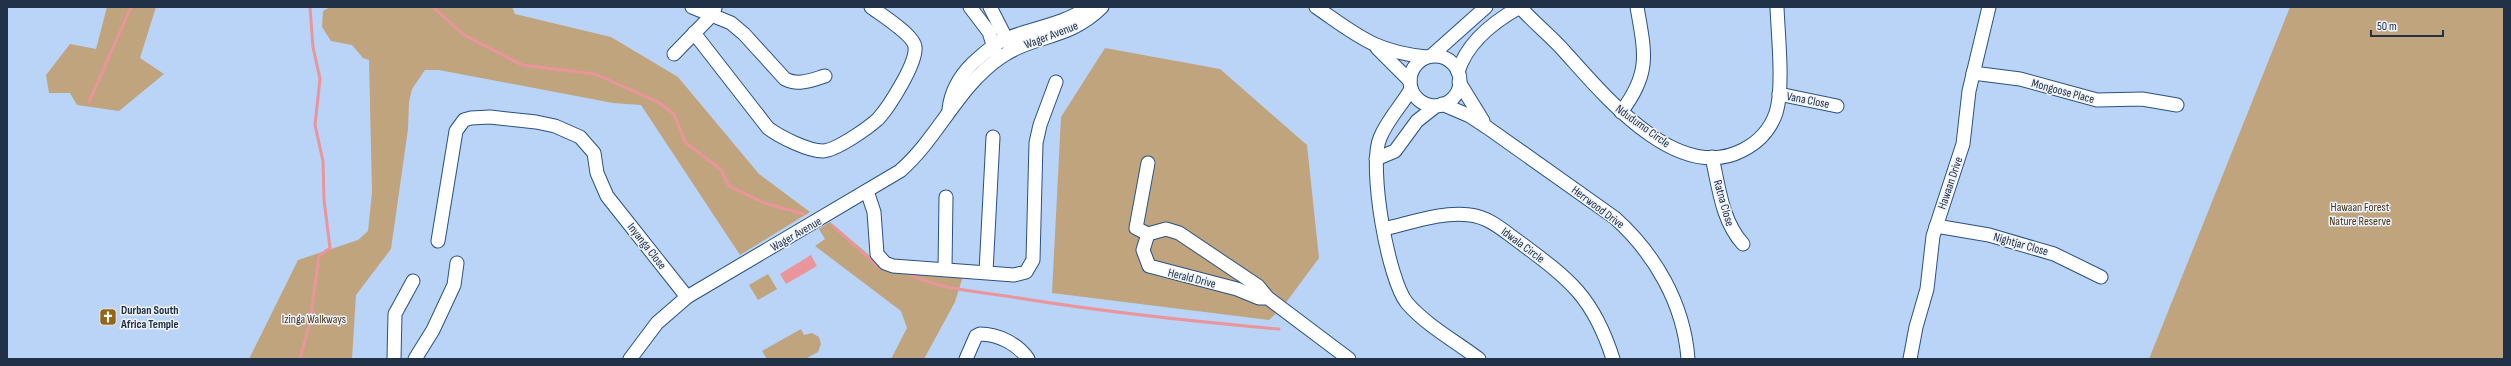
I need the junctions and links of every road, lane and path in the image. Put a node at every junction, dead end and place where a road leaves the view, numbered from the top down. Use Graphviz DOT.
graph roads {
  1 [pos="692,7"];
  2 [pos="870,7"];
  3 [pos="970,7"];
  4 [pos="990,7"];
  5 [pos="1088,7"];
  6 [pos="1102,7"];
  7 [pos="1316,7"];
  8 [pos="1486,7"];
  9 [pos="1520,7"];
  10 [pos="1637,7"];
  11 [pos="1777,7"];
  12 [pos="1989,7"];
  13 [pos="714,11"];
  14 [pos="694,33"];
  15 [pos="1008,38"];
  16 [pos="993,46"];
  17 [pos="1375,46"];
  18 [pos="1012,51"];
  19 [pos="674,54"];
  20 [pos="1429,57"];
  21 [pos="998,59"];
  22 [pos="1973,73"];
  23 [pos="825,76"];
  24 [pos="1458,77"];
  25 [pos="1056,82"];
  26 [pos="1410,85"];
  27 [pos="1779,94"];
  28 [pos="1439,105"];
  29 [pos="2177,105"];
  30 [pos="1837,106"];
  31 [pos="948,111"];
  32 [pos="1621,112"];
  33 [pos="1488,128"];
  34 [pos="993,137"];
  35 [pos="1712,157"];
  36 [pos="1376,159"];
  37 [pos="1148,163"];
  38 [pos="867,191"];
  39 [pos="946,197"];
  40 [pos="1936,226"];
  41 [pos="1384,229"];
  42 [pos="1148,234"];
  43 [pos="438,241"];
  44 [pos="1744,244"];
  45 [pos="457,264"];
  46 [pos="945,269"];
  47 [pos="986,272"];
  48 [pos="2101,277"];
  49 [pos="413,281"];
  50 [pos="687,297"];
  51 [pos="1268,298"];
  52 [pos="634,356"];
  53 [pos="394,359"];
  54 [pos="415,359"];
  55 [pos="966,359"];
  56 [pos="1028,359"];
  57 [pos="1349,359"];
  58 [pos="1479,359"];
  59 [pos="1613,359"];
  60 [pos="1688,359"];
  61 [pos="1910,359"];
  1 -- 13 [label="street"];
  2 -- 14 [label="street"];
  3 -- 16 [label="street"];
  4 -- 15 [label="street"];
  5 -- 15 [label="street, Wager Avenue"];
  6 -- 18 [label="street, Wager Avenue"];
  7 -- 17 [label="street"];
  8 -- 20 [label="street"];
  9 -- 24 [label="street"];
  9 -- 32 [label="street, Ndudumo Circle"];
  10 -- 32 [label="street"];
  11 -- 27 [label="street, Ndudumo Circle"];
  12 -- 22 [label="street, Hawaan Drive"];
  13 -- 14 [label="street"];
  13 -- 23 [label="street"];
  14 -- 19 [label="street"];
  15 -- 16 [label="street, Wager Avenue"];
  15 -- 18 [label="street"];
  16 -- 21 [label="street"];
  16 -- 31 [label="street, Wager Avenue"];
  17 -- 20 [label="street"];
  17 -- 26 [label="street"];
  18 -- 21 [label="street, Wager Avenue"];
  20 -- 24 [label="street"];
  20 -- 26 [label="street"];
  21 -- 31 [label="street, Wager Avenue"];
  22 -- 29 [label="street, Mongoose Place"];
  22 -- 40 [label="street, Hawaan Drive"];
  24 -- 28 [label="street"];
  24 -- 33 [label="street, Herrwood Drive"];
  25 -- 47 [label="street"];
  26 -- 28 [label="street"];
  26 -- 36 [label="street"];
  27 -- 30 [label="street, Vana Close"];
  27 -- 35 [label="street, Ndudumo Circle"];
  28 -- 33 [label="street, Herrwood Drive"];
  28 -- 36 [label="street"];
  31 -- 38 [label="street, Wager Avenue"];
  32 -- 35 [label="street, Ndudumo Circle"];
  33 -- 60 [label="street, Herrwood Drive"];
  34 -- 47 [label="street"];
  35 -- 44 [label="street, Ratna Close"];
  36 -- 41 [label="street"];
  37 -- 42 [label="street"];
  38 -- 46 [label="street"];
  38 -- 50 [label="street, Wager Avenue"];
  39 -- 46 [label="street"];
  40 -- 48 [label="street, Nightjar Close"];
  40 -- 61 [label="street, Hawaan Drive"];
  41 -- 58 [label="street"];
  41 -- 59 [label="street, Idwala Circle"];
  42 -- 51 [label="street, Herald Drive"];
  42 -- 51 [label="street, Herald Drive"];
  43 -- 50 [label="street, Inyanga Close"];
  45 -- 54 [label="street"];
  46 -- 47 [label="street"];
  49 -- 53 [label="street"];
  50 -- 52 [label="street, Wager Avenue"];
  51 -- 57 [label="street, Herald Drive"];
  55 -- 56 [label="street"];
}
